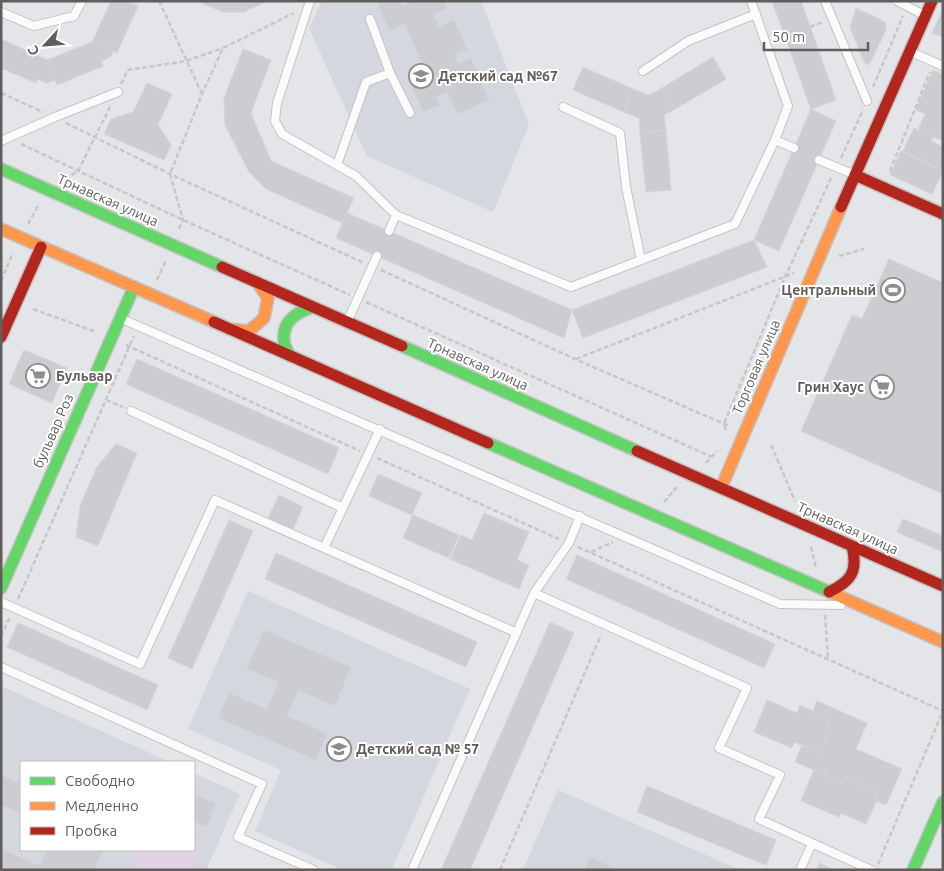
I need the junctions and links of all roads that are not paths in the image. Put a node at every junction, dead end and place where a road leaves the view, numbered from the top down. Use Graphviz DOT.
graph roads {
  1 [pos="82,1"];
  2 [pos="751,1"];
  3 [pos="825,1"];
  4 [pos="897,1"];
  5 [pos="932,1"];
  6 [pos="309,4"];
  7 [pos="1,12"];
  8 [pos="756,14"];
  9 [pos="926,16"];
  10 [pos="370,19"];
  11 [pos="909,52"];
  12 [pos="940,65"];
  13 [pos="643,71"];
  14 [pos="390,73"];
  15 [pos="118,92"];
  16 [pos="867,101"];
  17 [pos="563,107"];
  18 [pos="410,113"];
  19 [pos="775,140"];
  20 [pos="1,141"];
  21 [pos="794,148"];
  22 [pos="819,160"];
  23 [pos="337,165"];
  24 [pos="1,169"];
  25 [pos="854,174"];
  26 [pos="942,210"];
  27 [pos="396,216"];
  28 [pos="1,229"];
  29 [pos="389,231"];
  30 [pos="41,247"];
  31 [pos="377,256"];
  32 [pos="641,260"];
  33 [pos="257,282"];
  34 [pos="134,288"];
  35 [pos="313,307"];
  36 [pos="120,318"];
  37 [pos="347,322"];
  38 [pos="229,329"];
  39 [pos="1,337"];
  40 [pos="290,356"];
  41 [pos="131,411"];
  42 [pos="380,429"];
  43 [pos="721,488"];
  44 [pos="343,508"];
  45 [pos="580,516"];
  46 [pos="852,546"];
  47 [pos="324,548"];
  48 [pos="943,586"];
  49 [pos="1,588"];
  50 [pos="826,590"];
  51 [pos="534,593"];
  52 [pos="1,602"];
  53 [pos="861,606"];
  54 [pos="516,633"];
  55 [pos="943,642"];
  56 [pos="1,667"];
  57 [pos="943,802"];
  58 [pos="812,844"];
  59 [pos="314,870"];
  60 [pos="412,870"];
  61 [pos="800,870"];
  62 [pos="871,870"];
  63 [pos="913,870"];
  1 -- 7 [label="lane"];
  2 -- 8 [label="lane"];
  3 -- 16 [label="lane"];
  4 -- 9 [label="lane"];
  5 -- 9 [label="main road, Торговая улица"];
  6 -- 23 [label="lane"];
  8 -- 13 [label="lane"];
  8 -- 19 [label="lane"];
  9 -- 11 [label="main road, Торговая улица"];
  10 -- 14 [label="lane"];
  11 -- 12 [label="lane"];
  11 -- 25 [label="main road, Торговая улица"];
  14 -- 18 [label="lane"];
  14 -- 23 [label="lane"];
  15 -- 20 [label="lane"];
  17 -- 32 [label="lane"];
  19 -- 21 [label="lane"];
  19 -- 32 [label="lane"];
  22 -- 25 [label="lane"];
  23 -- 27 [label="lane"];
  24 -- 33 [label="main road, Трнавская улица"];
  25 -- 26 [label="main road"];
  25 -- 43 [label="main road, Торговая улица"];
  27 -- 29 [label="lane"];
  27 -- 32 [label="lane"];
  28 -- 30 [label="main road"];
  30 -- 34 [label="main road"];
  30 -- 39 [label="main road"];
  31 -- 37 [label="lane"];
  33 -- 35 [label="main road, Трнавская улица"];
  33 -- 38 [label="main road"];
  34 -- 36 [label="main road, бульвар Роз"];
  34 -- 38 [label="main road"];
  35 -- 37 [label="main road, Трнавская улица"];
  35 -- 40 [label="main road"];
  36 -- 42 [label="lane"];
  36 -- 49 [label="main road, бульвар Роз"];
  37 -- 43 [label="main road, Трнавская улица"];
  38 -- 40 [label="main road"];
  40 -- 50 [label="main road"];
  41 -- 44 [label="lane"];
  42 -- 44 [label="lane"];
  42 -- 45 [label="lane"];
  43 -- 46 [label="main road, Трнавская улица"];
  44 -- 47 [label="lane"];
  45 -- 51 [label="lane"];
  45 -- 53 [label="lane"];
  46 -- 48 [label="main road, Трнавская улица"];
  46 -- 50 [label="main road"];
  47 -- 52 [label="lane"];
  47 -- 54 [label="lane"];
  50 -- 53 [label="main road"];
  51 -- 54 [label="lane"];
  51 -- 58 [label="lane"];
  53 -- 55 [label="main road"];
  54 -- 60 [label="lane"];
  56 -- 59 [label="lane"];
  57 -- 63 [label="main road"];
  58 -- 61 [label="lane"];
  58 -- 62 [label="lane"];
}
